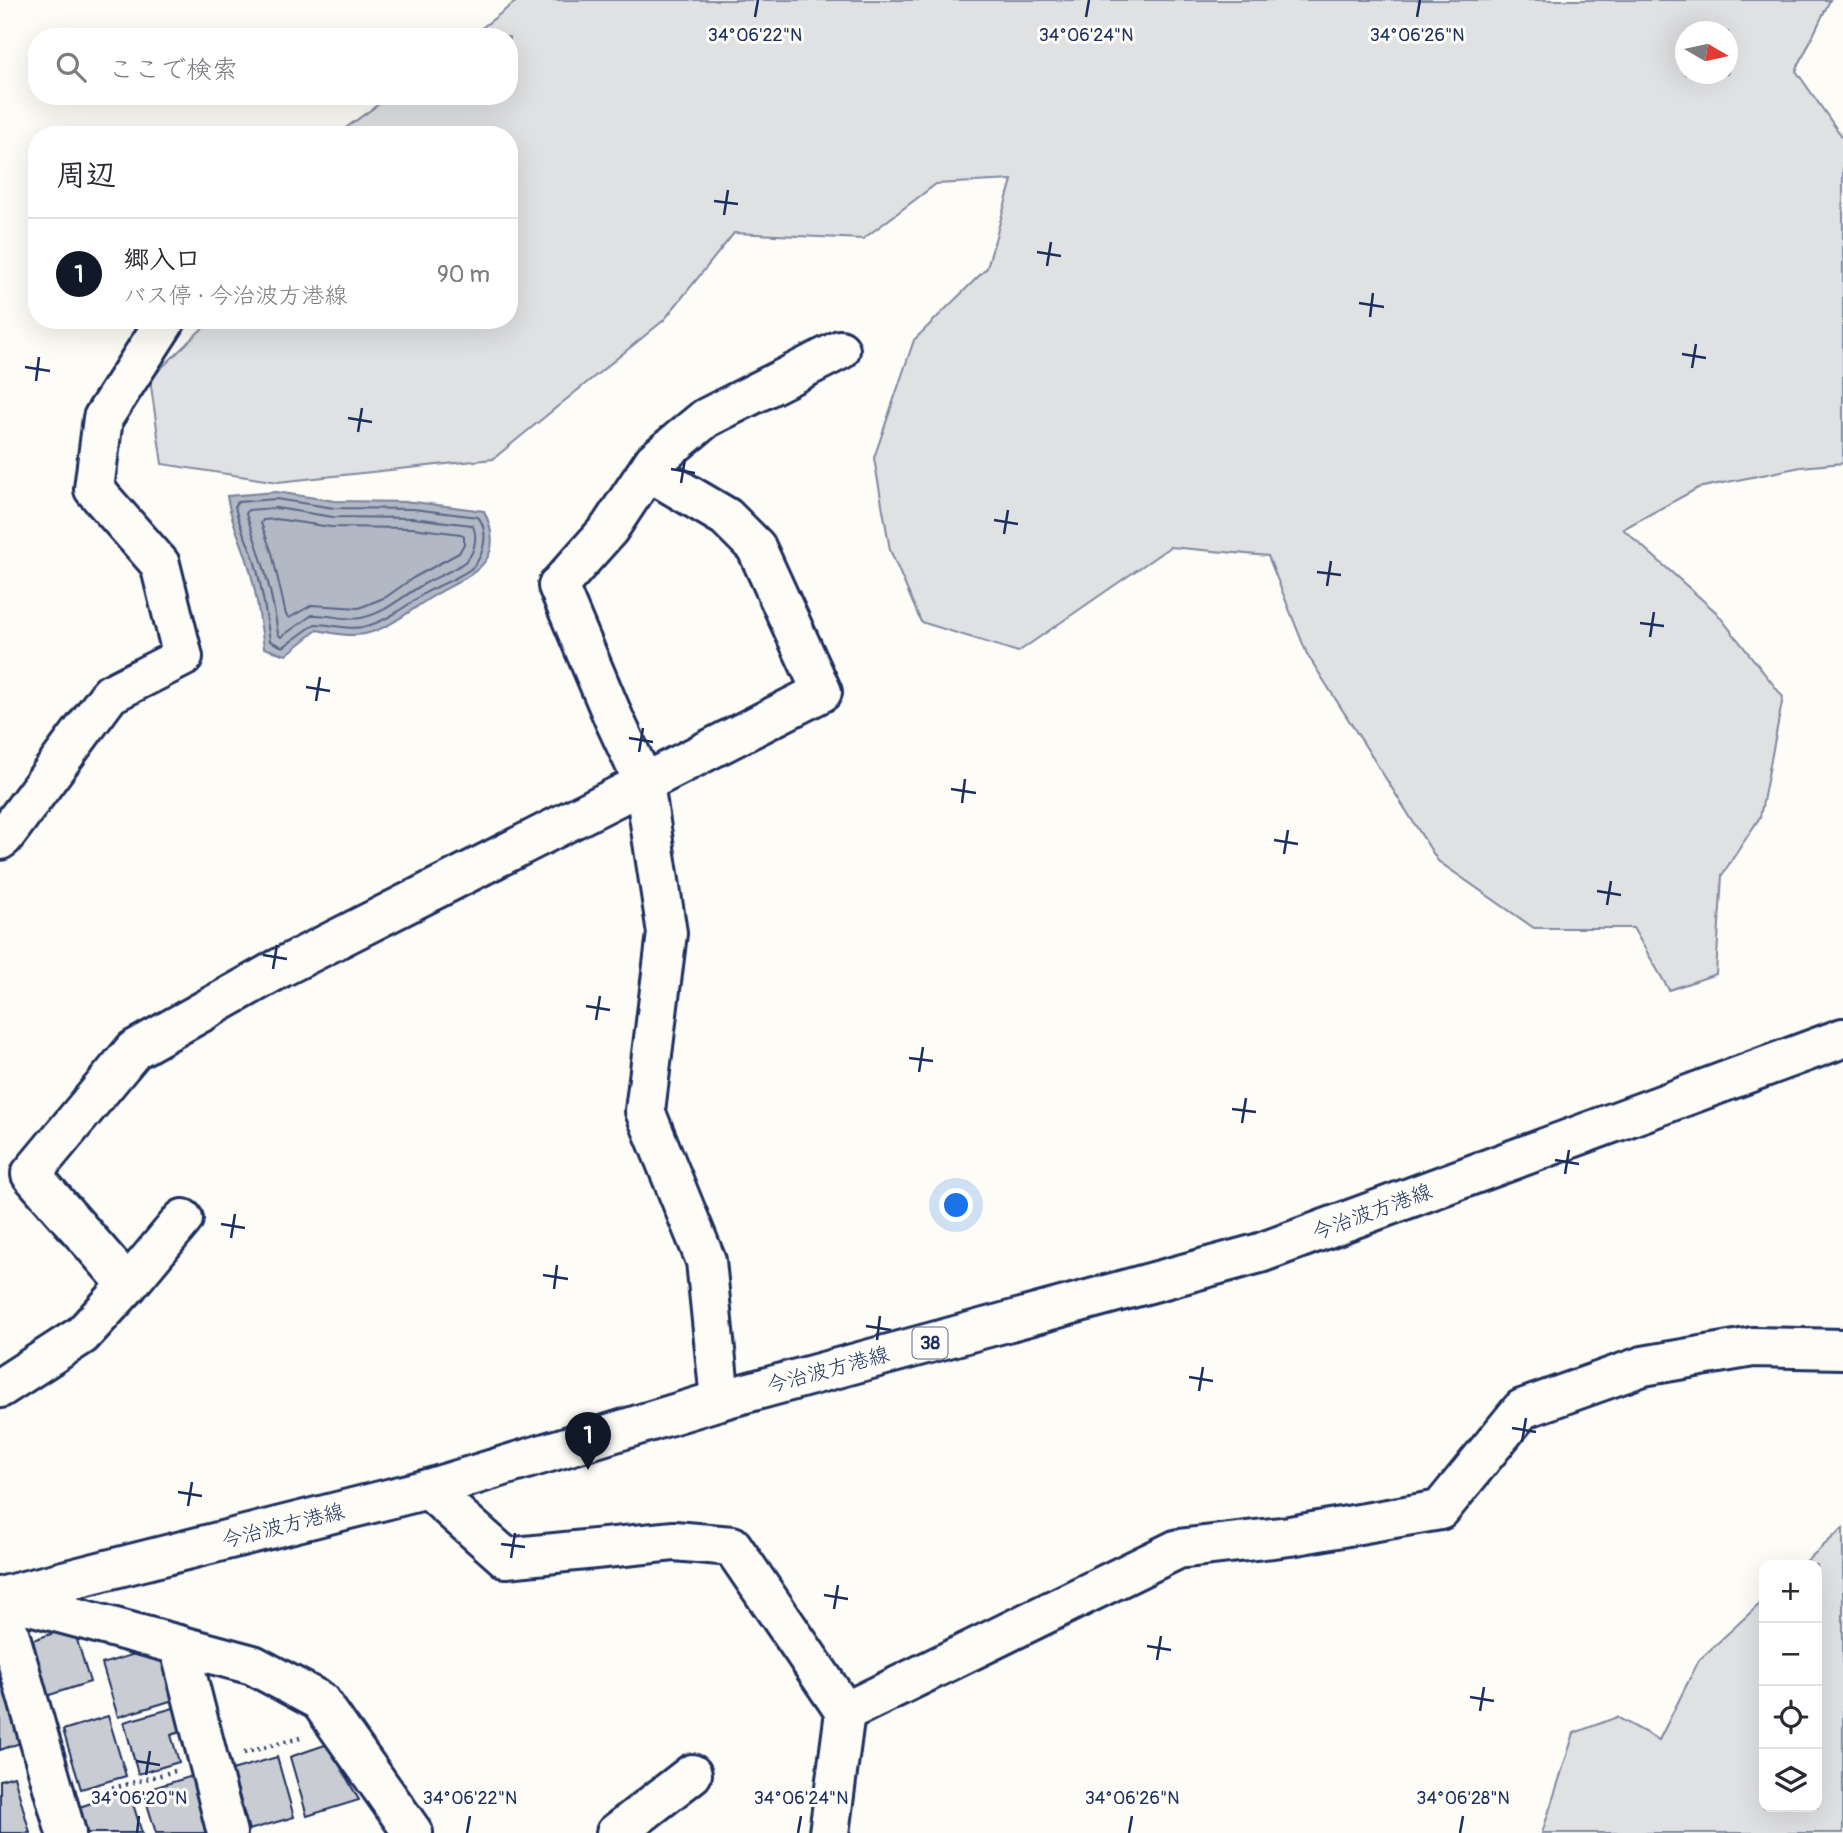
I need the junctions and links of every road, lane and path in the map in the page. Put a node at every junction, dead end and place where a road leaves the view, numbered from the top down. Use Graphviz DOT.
graph roads {
  1 [pos="160,329"];
  2 [pos="840,350"];
  3 [pos="648,471"];
  4 [pos="644,783"];
  5 [pos="0,839"];
  6 [pos="1843,1038"];
  7 [pos="183,1219"];
  8 [pos="128,1285"];
  9 [pos="1843,1349"];
  10 [pos="0,1388"];
  11 [pos="720,1399"];
  12 [pos="428,1489"];
  13 [pos="0,1598"];
  14 [pos="179,1645"];
  15 [pos="845,1712"];
  16 [pos="692,1774"];
  17 [pos="66,1833"];
  18 [pos="227,1833"];
  19 [pos="412,1833"];
  20 [pos="616,1833"];
  21 [pos="829,1833"];
  1 -- 5 [label="street"];
  2 -- 3 [label="street"];
  3 -- 4 [label="street"];
  3 -- 4 [label="street"];
  4 -- 8 [label="street"];
  4 -- 11 [label="street"];
  6 -- 11 [label="street, 今治波方港線 / 38"];
  7 -- 8 [label="street"];
  8 -- 10 [label="street"];
  9 -- 15 [label="street"];
  11 -- 12 [label="street, 今治波方港線 / 38"];
  12 -- 13 [label="street, 今治波方港線 / 38"];
  12 -- 15 [label="street"];
  13 -- 14 [label="street"];
  13 -- 17 [label="street"];
  14 -- 18 [label="street"];
  14 -- 19 [label="street"];
  15 -- 21 [label="street"];
  16 -- 20 [label="street"];
}
